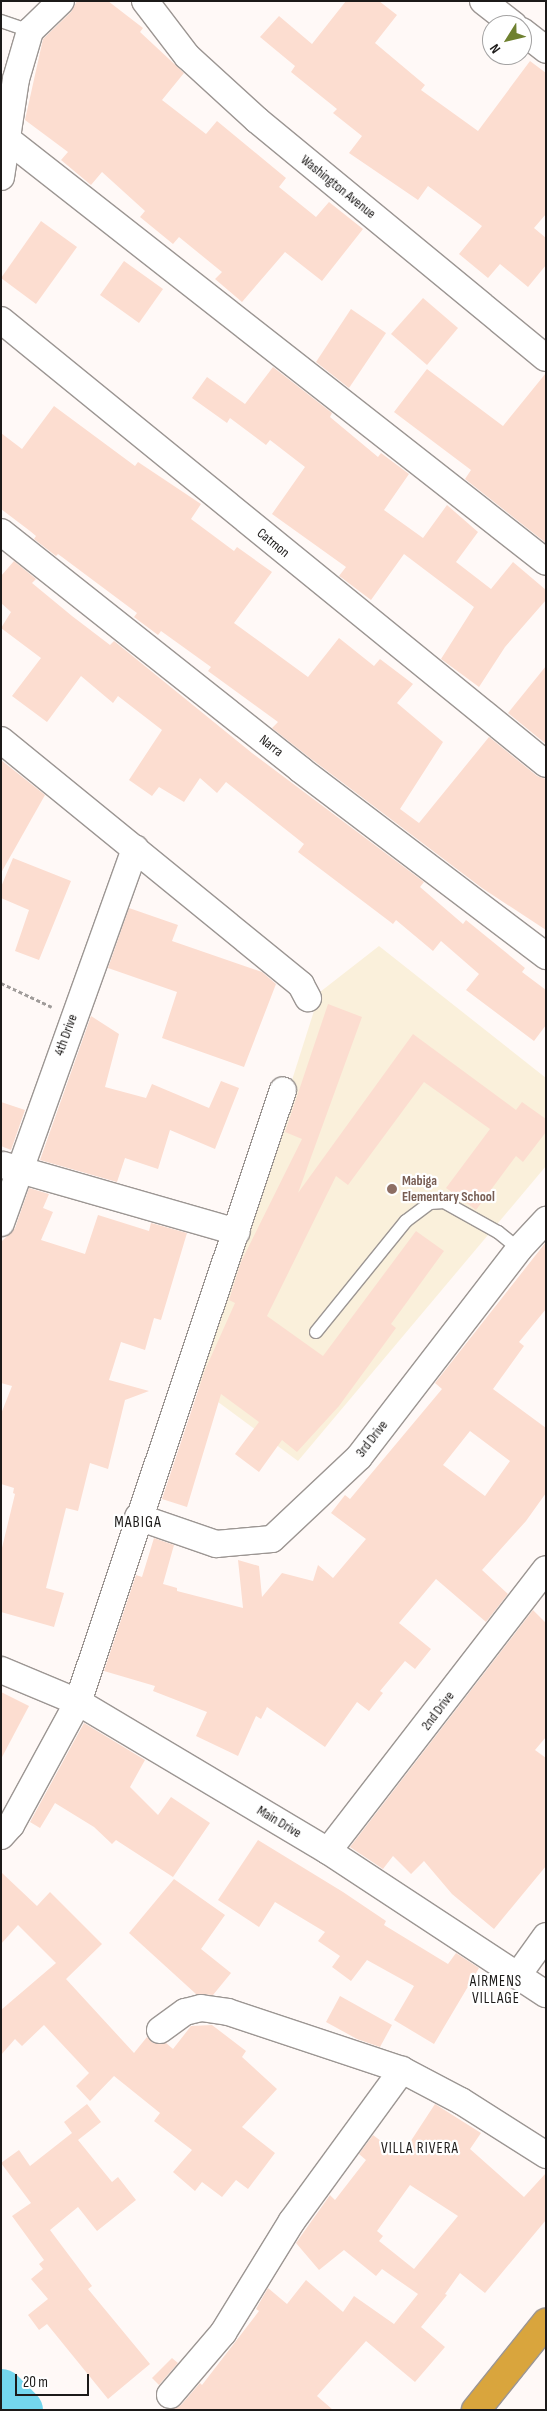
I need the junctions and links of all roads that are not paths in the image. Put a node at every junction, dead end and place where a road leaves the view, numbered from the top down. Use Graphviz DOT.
graph roads {
  1 [pos="61,1"];
  2 [pos="146,1"];
  3 [pos="483,1"];
  4 [pos="501,15"];
  5 [pos="1,21"];
  6 [pos="532,39"];
  7 [pos="18,44"];
  8 [pos="546,50"];
  9 [pos="9,78"];
  10 [pos="7,139"];
  11 [pos="1,177"];
  12 [pos="1,320"];
  13 [pos="546,358"];
  14 [pos="1,532"];
  15 [pos="546,562"];
  16 [pos="1,740"];
  17 [pos="546,764"];
  18 [pos="135,848"];
  19 [pos="546,956"];
  20 [pos="308,998"];
  21 [pos="283,1090"];
  22 [pos="10,1167"];
  23 [pos="546,1220"];
  24 [pos="1,1223"];
  25 [pos="238,1232"];
  26 [pos="519,1249"];
  27 [pos="316,1332"];
  28 [pos="138,1517"];
  29 [pos="546,1569"];
  30 [pos="1,1670"];
  31 [pos="78,1702"];
  32 [pos="1,1836"];
  33 [pos="328,1851"];
  34 [pos="546,1936"];
  35 [pos="518,1975"];
  36 [pos="546,1994"];
  37 [pos="160,2030"];
  38 [pos="402,2070"];
  39 [pos="546,2155"];
  40 [pos="546,2323"];
  41 [pos="170,2395"];
  42 [pos="476,2410"];
  1 -- 7 [label="street"];
  2 -- 13 [label="street, Washington Avenue"];
  3 -- 4 [label="street"];
  5 -- 7 [label="lane"];
  6 -- 8 [label="street"];
  7 -- 9 [label="street"];
  9 -- 10 [label="street"];
  10 -- 11 [label="street"];
  10 -- 15 [label="street"];
  12 -- 17 [label="street, Catmon"];
  14 -- 19 [label="street, Narra"];
  16 -- 18 [label="street"];
  18 -- 20 [label="street"];
  18 -- 22 [label="street, 4th Drive"];
  21 -- 25 [label="street"];
  22 -- 24 [label="street, 4th Drive"];
  22 -- 25 [label="street"];
  23 -- 26 [label="street, 3rd Drive"];
  25 -- 28 [label="street"];
  26 -- 27 [label="lane"];
  26 -- 28 [label="street, 3rd Drive"];
  28 -- 31 [label="street"];
  29 -- 33 [label="street, 2nd Drive"];
  30 -- 31 [label="street, Main Drive"];
  31 -- 32 [label="street"];
  31 -- 33 [label="street, Main Drive"];
  33 -- 35 [label="street, Main Drive"];
  34 -- 35 [label="street"];
  35 -- 36 [label="street, Main Drive"];
  37 -- 38 [label="street"];
  38 -- 39 [label="street"];
  38 -- 41 [label="street"];
  40 -- 42 [label="highway"];
}
